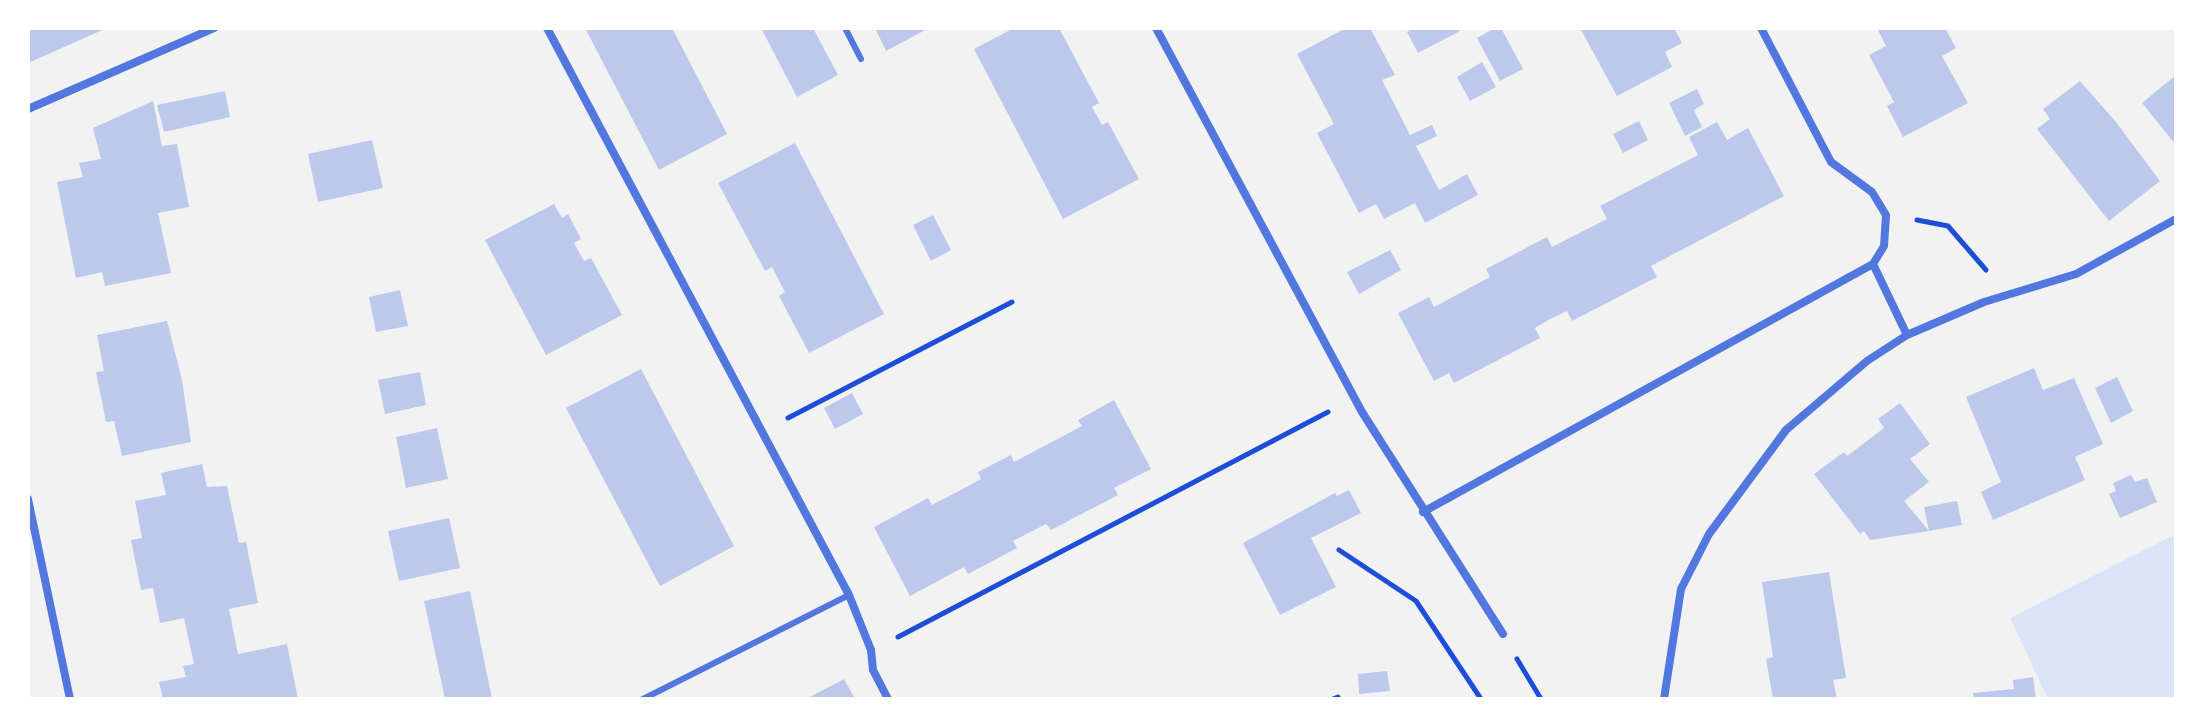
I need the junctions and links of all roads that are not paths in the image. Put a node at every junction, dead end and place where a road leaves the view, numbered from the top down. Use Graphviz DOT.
graph roads {
  1 [pos="214,28"];
  2 [pos="547,28"];
  3 [pos="845,28"];
  4 [pos="1156,28"];
  5 [pos="1761,28"];
  6 [pos="861,59"];
  7 [pos="28,109"];
  8 [pos="2176,219"];
  9 [pos="1873,264"];
  10 [pos="1907,335"];
  11 [pos="28,499"];
  12 [pos="1423,512"];
  13 [pos="849,595"];
  14 [pos="1503,634"];
  15 [pos="70,699"];
  16 [pos="643,699"];
  17 [pos="888,699"];
  18 [pos="1664,699"];
  1 -- 7 [label="street"];
  2 -- 13 [label="street"];
  3 -- 6 [label="lane"];
  4 -- 12 [label="street"];
  5 -- 9 [label="street"];
  8 -- 10 [label="street"];
  9 -- 10 [label="street"];
  9 -- 12 [label="street"];
  10 -- 18 [label="street"];
  11 -- 15 [label="street"];
  12 -- 14 [label="street"];
  13 -- 16 [label="lane"];
  13 -- 17 [label="street"];
}
